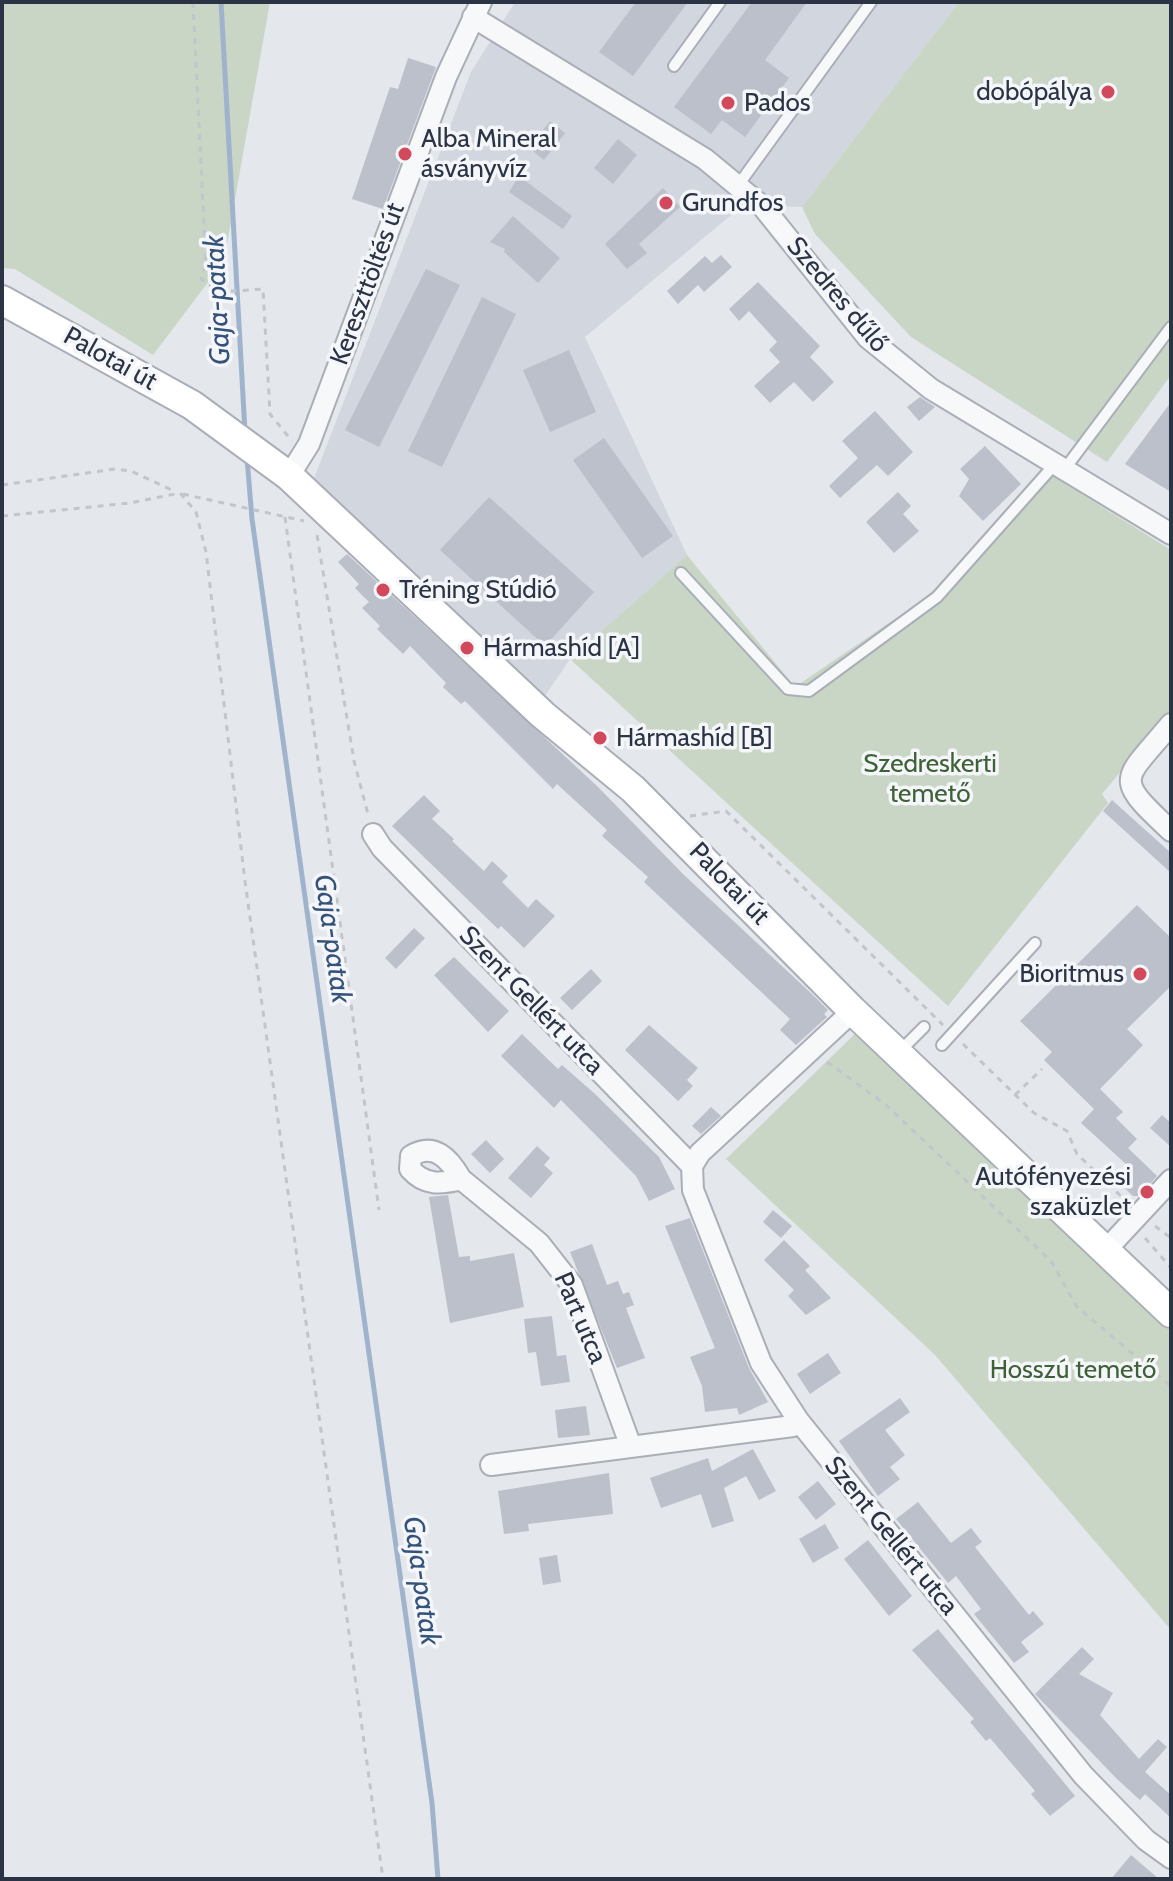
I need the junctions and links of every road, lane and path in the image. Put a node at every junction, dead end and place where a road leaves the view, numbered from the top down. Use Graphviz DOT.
graph roads {
  1 [pos="193,2"];
  2 [pos="720,2"];
  3 [pos="871,2"];
  4 [pos="477,10"];
  5 [pos="674,66"];
  6 [pos="739,184"];
  7 [pos="7,303"];
  8 [pos="1171,327"];
  9 [pos="289,467"];
  10 [pos="1060,467"];
  11 [pos="2,485"];
  12 [pos="180,493"];
  13 [pos="2,516"];
  14 [pos="316,524"];
  15 [pos="1171,534"];
  16 [pos="681,573"];
  17 [pos="1171,724"];
  18 [pos="687,816"];
  19 [pos="1171,831"];
  20 [pos="373,834"];
  21 [pos="1035,943"];
  22 [pos="853,1011"];
  23 [pos="924,1027"];
  24 [pos="952,1034"];
  25 [pos="942,1045"];
  26 [pos="808,1049"];
  27 [pos="897,1054"];
  28 [pos="1042,1069"];
  29 [pos="1015,1095"];
  30 [pos="692,1166"];
  31 [pos="461,1179"];
  32 [pos="1171,1180"];
  33 [pos="379,1210"];
  34 [pos="1139,1214"];
  35 [pos="1104,1252"];
  36 [pos="1171,1268"];
  37 [pos="1171,1313"];
  38 [pos="1171,1386"];
  39 [pos="798,1420"];
  40 [pos="631,1447"];
  41 [pos="491,1465"];
  42 [pos="1171,1858"];
  43 [pos="383,1879"];
  1 -- 9 [label="path"];
  2 -- 5 [label="lane"];
  3 -- 6 [label="lane"];
  4 -- 6 [label="street, Szedres dűlő"];
  4 -- 9 [label="street, Kereszttöltés út"];
  6 -- 10 [label="street, Szedres dűlő"];
  7 -- 9 [label="main road, Palotai út"];
  8 -- 10 [label="lane"];
  9 -- 22 [label="main road, Palotai út"];
  10 -- 15 [label="street, Szedres dűlő"];
  10 -- 16 [label="lane"];
  11 -- 12 [label="path"];
  12 -- 13 [label="path"];
  12 -- 33 [label="path"];
  12 -- 43 [label="path"];
  14 -- 20 [label="path"];
  17 -- 19 [label="street"];
  18 -- 24 [label="path"];
  20 -- 30 [label="street, Szent Gellért utca"];
  21 -- 24 [label="lane"];
  22 -- 26 [label="street"];
  22 -- 27 [label="main road, Palotai út"];
  23 -- 27 [label="lane"];
  24 -- 25 [label="lane"];
  24 -- 29 [label="path"];
  26 -- 30 [label="street"];
  26 -- 38 [label="path"];
  27 -- 35 [label="main road, Palotai út"];
  28 -- 29 [label="path"];
  29 -- 34 [label="path"];
  30 -- 39 [label="street, Szent Gellért utca"];
  31 -- 40 [label="street, Part utca"];
  32 -- 34 [label="street"];
  34 -- 35 [label="street"];
  34 -- 36 [label="path"];
  35 -- 37 [label="main road, Palotai út"];
  39 -- 40 [label="street"];
  39 -- 42 [label="street, Szent Gellért utca"];
  40 -- 41 [label="street"];
}
